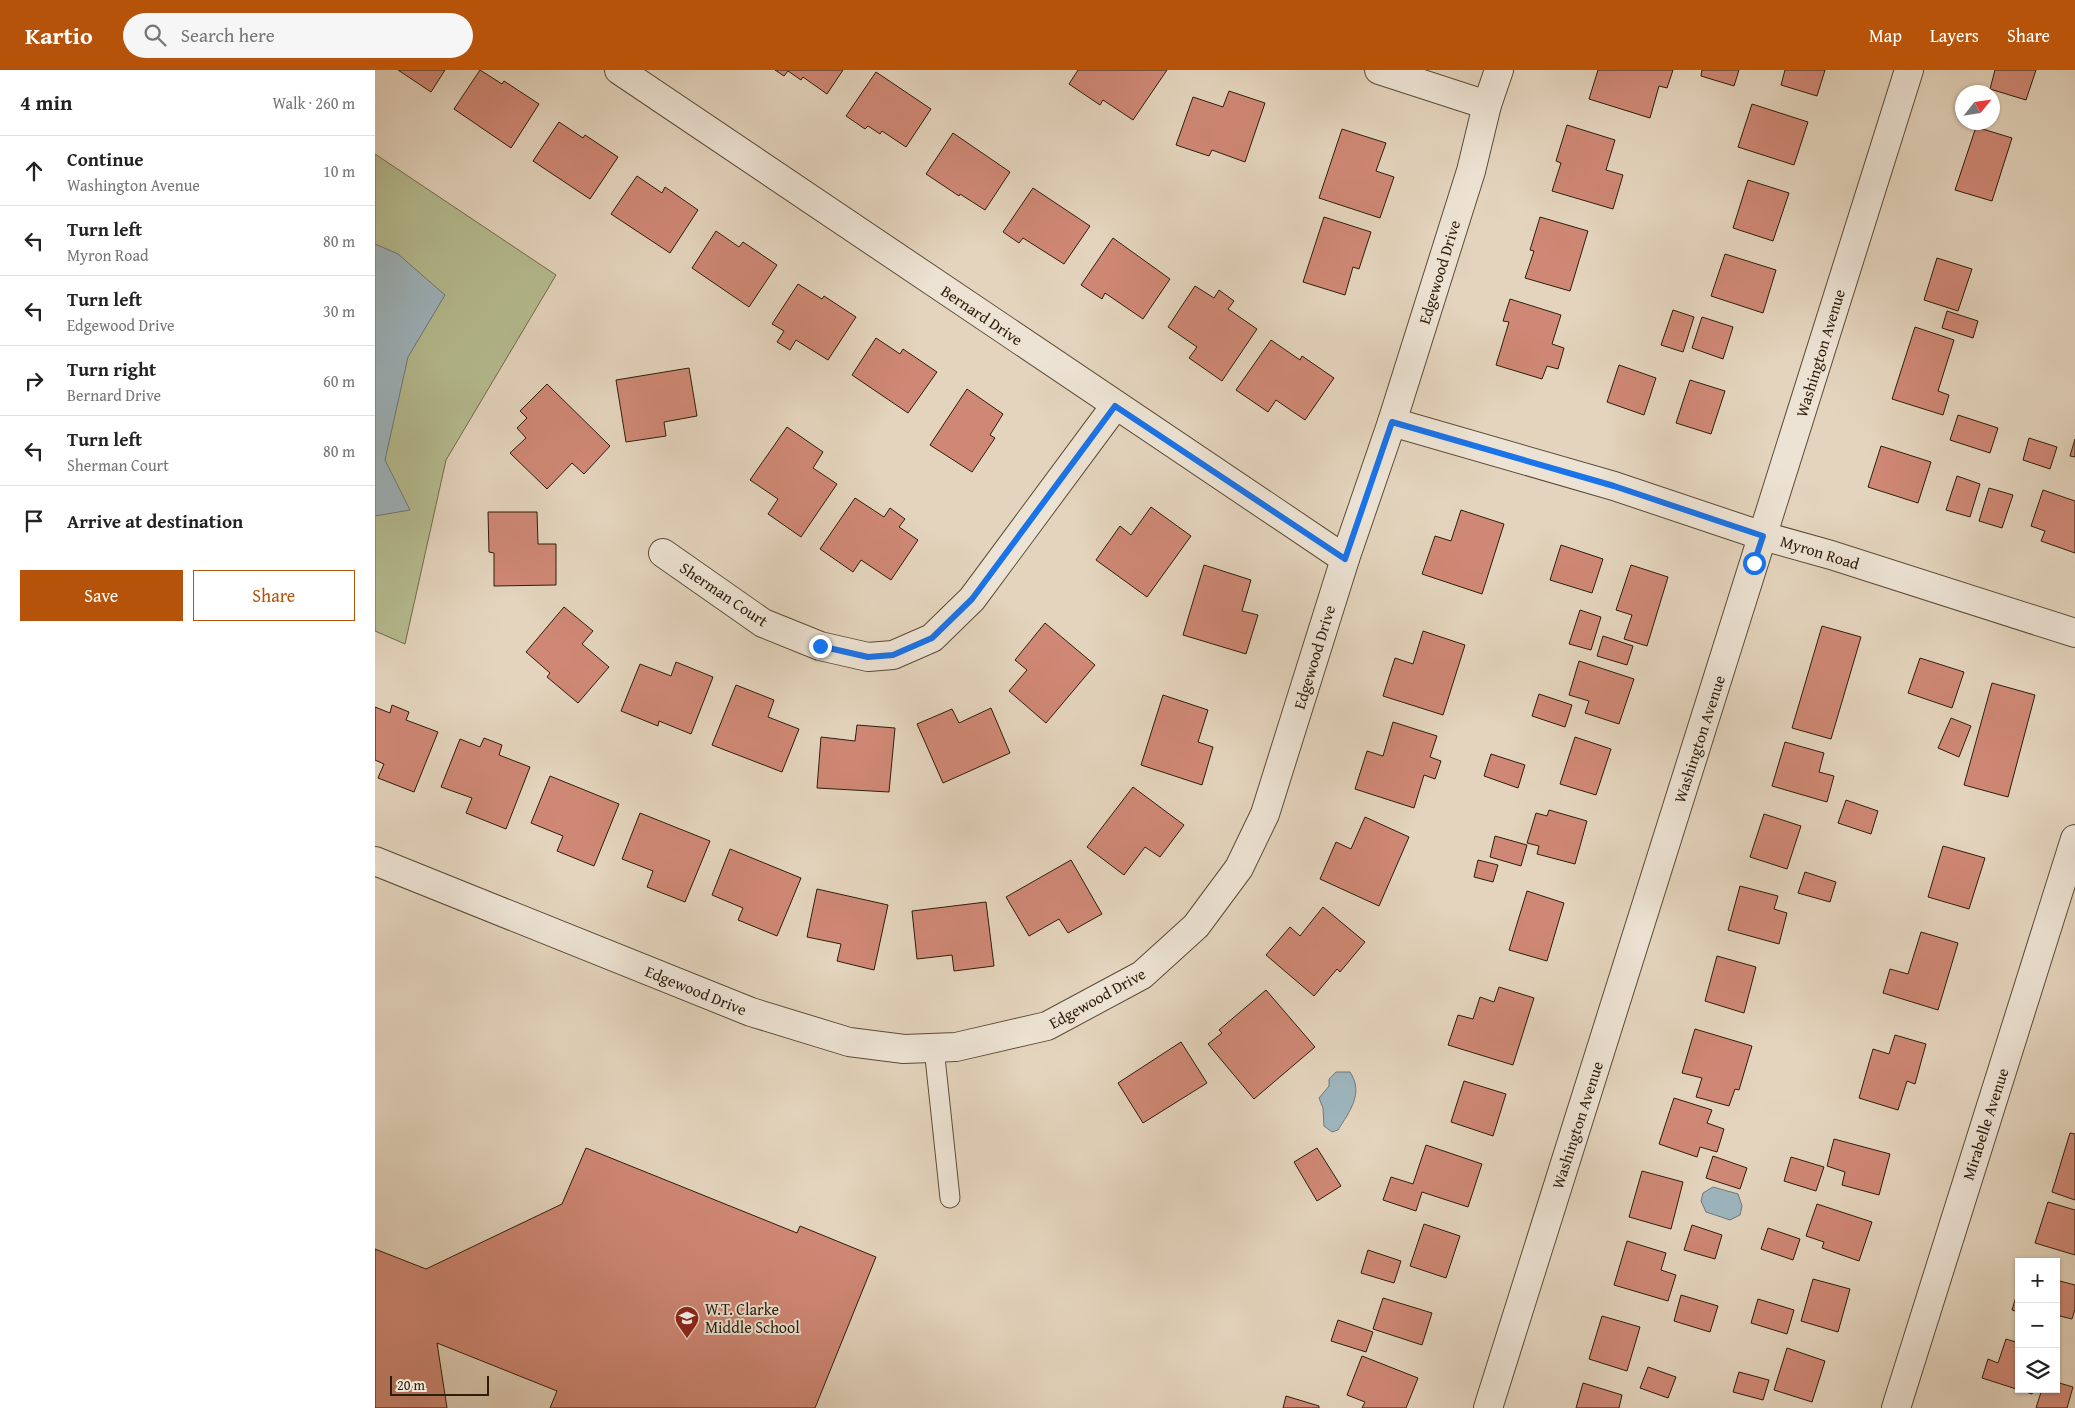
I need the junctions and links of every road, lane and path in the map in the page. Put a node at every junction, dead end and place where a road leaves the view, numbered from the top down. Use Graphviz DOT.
graph roads {
  1 [pos="619,70"];
  2 [pos="1379,70"];
  3 [pos="1499,70"];
  4 [pos="1909,70"];
  5 [pos="1487,105"];
  6 [pos="1115,406"];
  7 [pos="1392,422"];
  8 [pos="1763,536"];
  9 [pos="663,553"];
  10 [pos="1345,559"];
  11 [pos="2075,633"];
  12 [pos="2075,839"];
  13 [pos="375,861"];
  14 [pos="934,1048"];
  15 [pos="950,1198"];
  16 [pos="1488,1408"];
  17 [pos="1896,1408"];
  1 -- 6 [label="street, Bernard Drive"];
  2 -- 5 [label="street"];
  3 -- 5 [label="street, Edgewood Drive"];
  4 -- 8 [label="street, Washington Avenue"];
  5 -- 7 [label="street, Edgewood Drive"];
  6 -- 9 [label="street, Sherman Court"];
  6 -- 10 [label="street, Bernard Drive"];
  7 -- 8 [label="street, Myron Road"];
  7 -- 10 [label="street, Edgewood Drive"];
  8 -- 11 [label="street, Myron Road"];
  8 -- 16 [label="street, Washington Avenue"];
  10 -- 14 [label="street, Edgewood Drive"];
  12 -- 17 [label="street, Mirabelle Avenue"];
  13 -- 14 [label="street, Edgewood Drive"];
  14 -- 15 [label="lane"];
}
